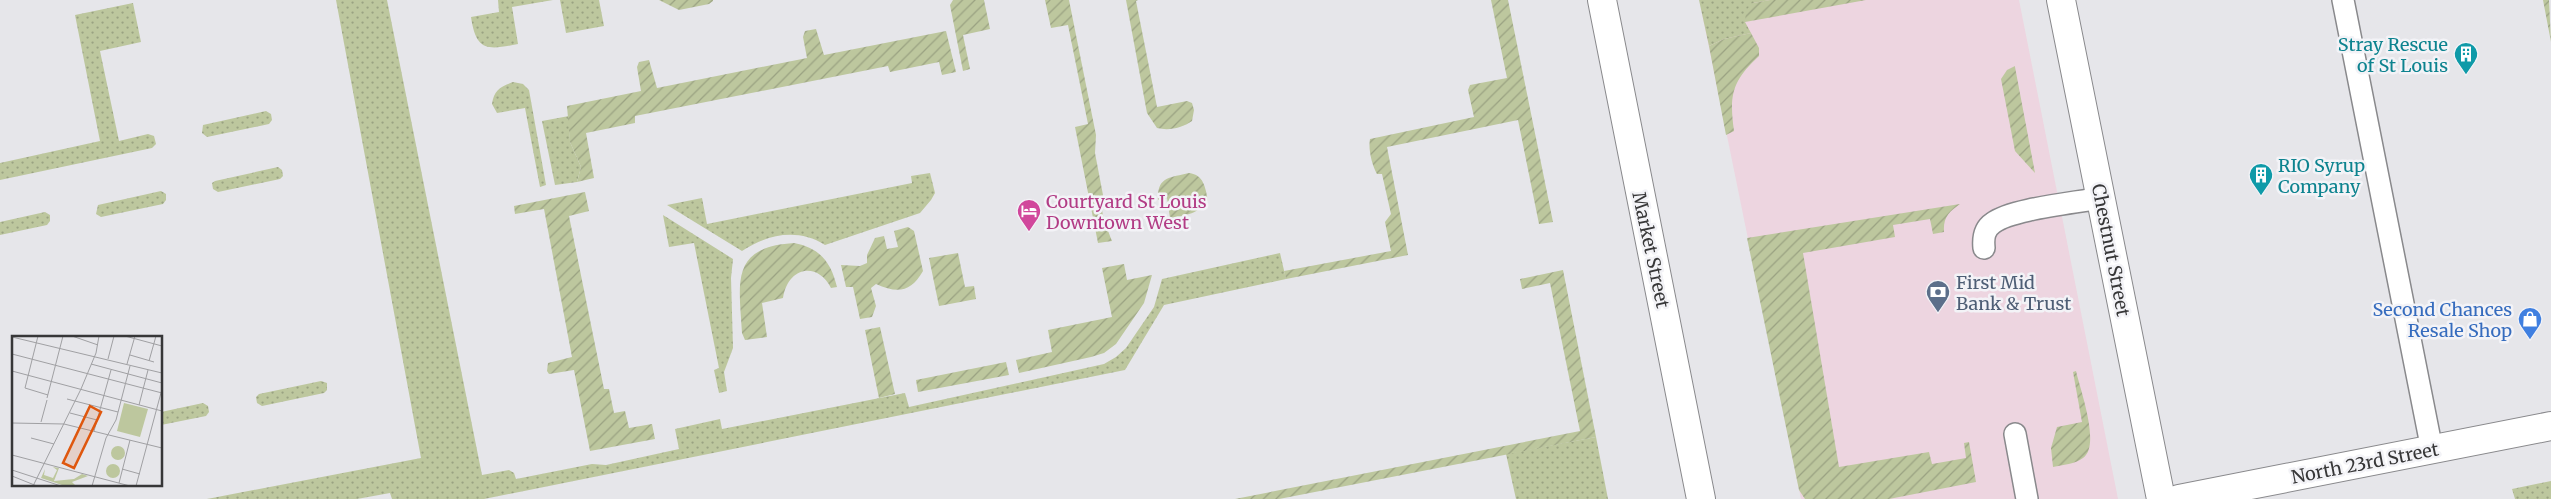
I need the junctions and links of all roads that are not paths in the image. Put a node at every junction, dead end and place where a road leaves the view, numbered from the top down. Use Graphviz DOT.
graph roads {
  1 [pos="1602,0"];
  2 [pos="2061,0"];
  3 [pos="2342,0"];
  4 [pos="2100,198"];
  5 [pos="1984,248"];
  6 [pos="2551,426"];
  7 [pos="2015,434"];
  8 [pos="2432,450"];
  9 [pos="1701,499"];
  10 [pos="2027,499"];
  11 [pos="2161,499"];
  12 [pos="2180,499"];
  1 -- 9 [label="street, Market Street"];
  2 -- 4 [label="street, Chestnut Street"];
  3 -- 8 [label="lane"];
  4 -- 5 [label="lane"];
  4 -- 11 [label="street, Chestnut Street"];
  6 -- 8 [label="street, North 23rd Street"];
  7 -- 10 [label="lane"];
  8 -- 12 [label="street, North 23rd Street"];
}
